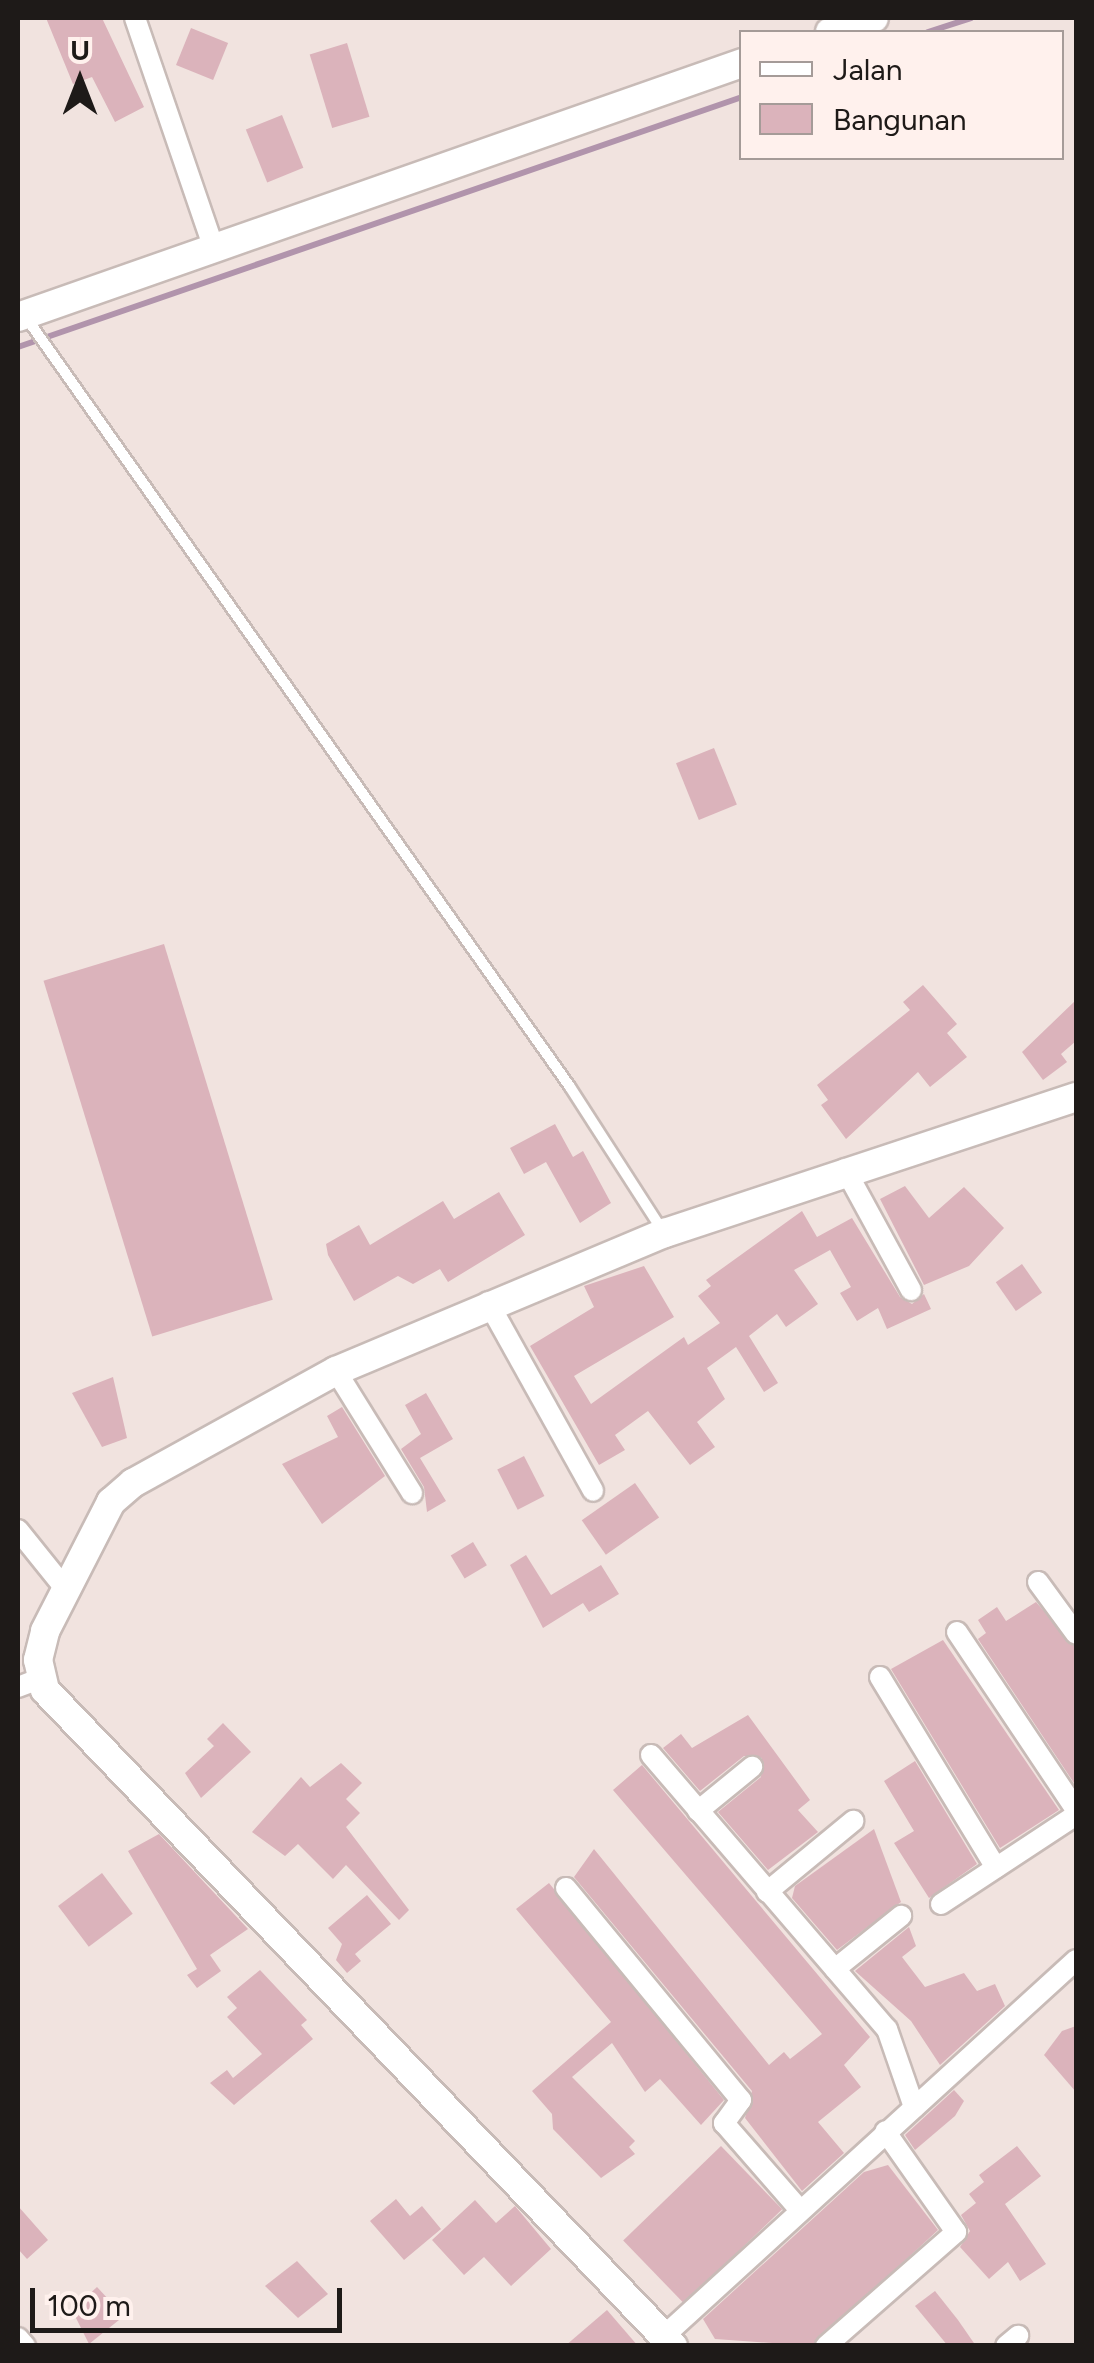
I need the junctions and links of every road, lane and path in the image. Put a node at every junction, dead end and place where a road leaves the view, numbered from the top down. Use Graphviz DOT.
graph roads {
  1 [pos="135,18"];
  2 [pos="874,18"];
  3 [pos="836,30"];
  4 [pos="739,64"];
  5 [pos="213,246"];
  6 [pos="25,319"];
  7 [pos="1076,1097"];
  8 [pos="845,1168"];
  9 [pos="664,1234"];
  10 [pos="911,1290"];
  11 [pos="488,1302"];
  12 [pos="336,1371"];
  13 [pos="412,1492"];
  14 [pos="593,1492"];
  15 [pos="18,1530"];
  16 [pos="1038,1582"];
  17 [pos="67,1591"];
  18 [pos="958,1632"];
  19 [pos="1076,1634"];
  20 [pos="880,1677"];
  21 [pos="28,1683"];
  22 [pos="651,1755"];
  23 [pos="752,1767"];
  24 [pos="698,1810"];
  25 [pos="1076,1816"];
  26 [pos="853,1821"];
  27 [pos="996,1868"];
  28 [pos="566,1888"];
  29 [pos="767,1892"];
  30 [pos="942,1904"];
  31 [pos="900,1916"];
  32 [pos="1076,1960"];
  33 [pos="834,1970"];
  34 [pos="914,2107"];
  35 [pos="885,2131"];
  36 [pos="800,2210"];
  37 [pos="18,2338"];
  38 [pos="668,2341"];
  39 [pos="25,2346"];
  40 [pos="826,2346"];
  1 -- 5 [label="street"];
  2 -- 3 [label="street"];
  4 -- 5 [label="street"];
  5 -- 6 [label="street"];
  6 -- 9 [label="lane"];
  7 -- 8 [label="street"];
  8 -- 9 [label="street"];
  8 -- 10 [label="street"];
  9 -- 11 [label="street"];
  11 -- 12 [label="street"];
  11 -- 14 [label="street"];
  12 -- 13 [label="street"];
  12 -- 17 [label="street"];
  15 -- 17 [label="street"];
  16 -- 19 [label="street"];
  17 -- 21 [label="street"];
  18 -- 25 [label="street"];
  20 -- 27 [label="street"];
  21 -- 38 [label="street"];
  22 -- 24 [label="street"];
  23 -- 24 [label="street"];
  24 -- 29 [label="street"];
  25 -- 27 [label="street"];
  26 -- 29 [label="street"];
  27 -- 30 [label="street"];
  28 -- 36 [label="street"];
  29 -- 33 [label="street"];
  31 -- 33 [label="street"];
  32 -- 34 [label="street"];
  33 -- 34 [label="street"];
  34 -- 35 [label="street"];
  35 -- 36 [label="street"];
  35 -- 40 [label="street"];
  36 -- 38 [label="street"];
  37 -- 39 [label="street"];
}
